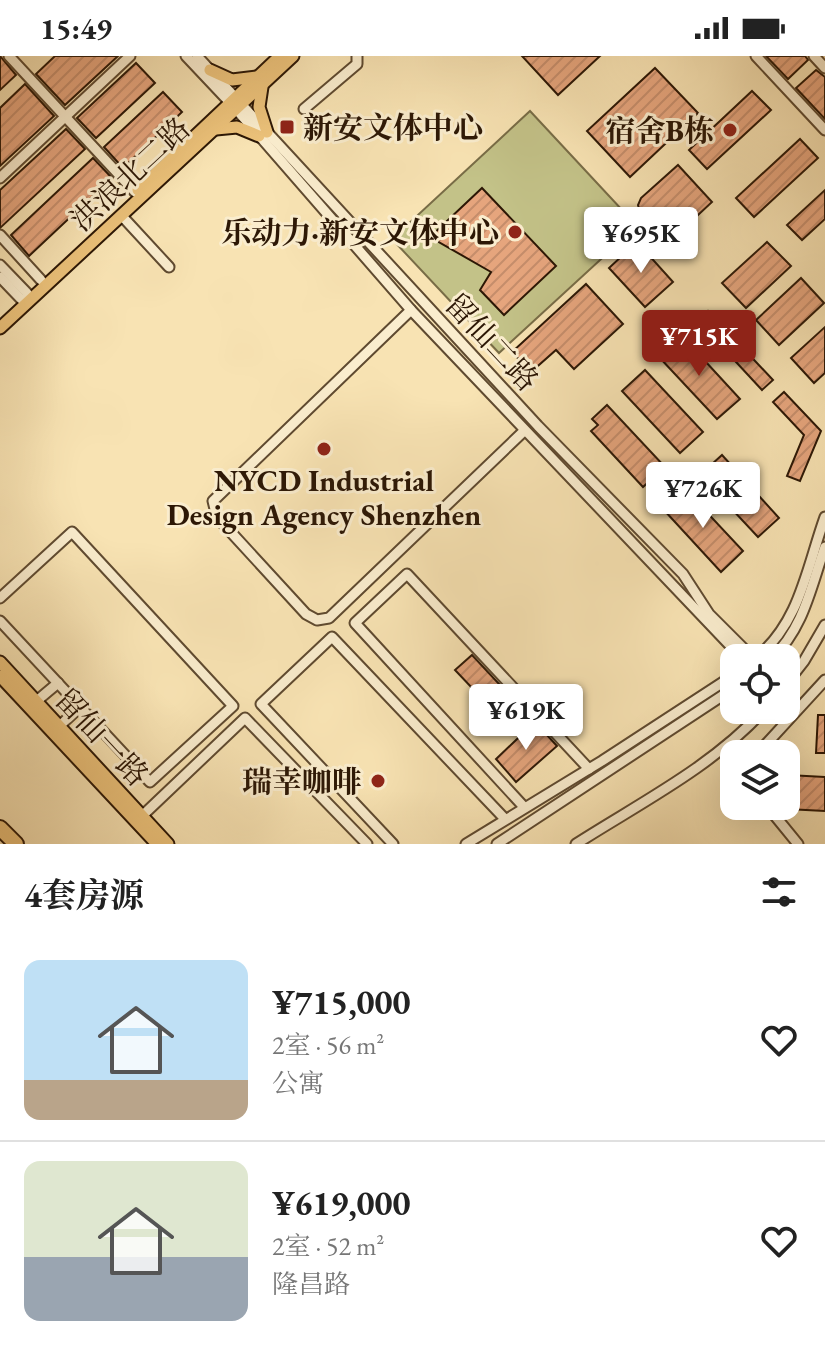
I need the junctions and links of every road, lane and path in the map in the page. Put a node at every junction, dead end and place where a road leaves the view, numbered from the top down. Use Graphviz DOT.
graph roads {
  1 [pos="9,56"];
  2 [pos="130,56"];
  3 [pos="186,56"];
  4 [pos="197,56"];
  5 [pos="280,56"];
  6 [pos="293,56"];
  7 [pos="357,56"];
  8 [pos="756,56"];
  9 [pos="814,56"];
  10 [pos="825,68"];
  11 [pos="210,70"];
  12 [pos="260,80"];
  13 [pos="236,103"];
  14 [pos="304,109"];
  15 [pos="66,117"];
  16 [pos="825,130"];
  17 [pos="212,131"];
  18 [pos="263,134"];
  19 [pos="0,178"];
  20 [pos="135,192"];
  21 [pos="121,215"];
  22 [pos="0,235"];
  23 [pos="0,265"];
  24 [pos="169,267"];
  25 [pos="0,277"];
  26 [pos="41,280"];
  27 [pos="25,298"];
  28 [pos="411,310"];
  29 [pos="0,319"];
  30 [pos="0,328"];
  31 [pos="524,431"];
  32 [pos="825,517"];
  33 [pos="825,547"];
  34 [pos="686,579"];
  35 [pos="674,588"];
  36 [pos="0,598"];
  37 [pos="0,621"];
  38 [pos="825,625"];
  39 [pos="728,644"];
  40 [pos="740,644"];
  41 [pos="770,644"];
  42 [pos="785,644"];
  43 [pos="0,662"];
  44 [pos="800,666"];
  45 [pos="0,676"];
  46 [pos="825,680"];
  47 [pos="58,683"];
  48 [pos="720,688"];
  49 [pos="720,689"];
  50 [pos="33,704"];
  51 [pos="80,707"];
  52 [pos="749,724"];
  53 [pos="56,729"];
  54 [pos="770,740"];
  55 [pos="589,769"];
  56 [pos="524,807"];
  57 [pos="142,816"];
  58 [pos="505,819"];
  59 [pos="778,820"];
  60 [pos="0,828"];
  61 [pos="16,844"];
  62 [pos="157,844"];
  63 [pos="168,844"];
  64 [pos="367,844"];
  65 [pos="393,844"];
  66 [pos="466,844"];
  67 [pos="497,844"];
  68 [pos="576,844"];
  69 [pos="798,844"];
  1 -- 15 [label="street"];
  2 -- 15 [label="street"];
  3 -- 13 [label="street, 留仙二路"];
  4 -- 11 [label="street, 留仙二路"];
  5 -- 12 [label="main road, 洪浪北二路"];
  6 -- 12 [label="main road, 洪浪北二路"];
  7 -- 14 [label="street"];
  8 -- 16 [label="street"];
  9 -- 10 [label="street"];
  11 -- 12 [label="main road"];
  11 -- 13 [label="street, 留仙二路"];
  12 -- 13 [label="main road, 洪浪北二路"];
  12 -- 18 [label="main road"];
  13 -- 17 [label="main road, 洪浪北二路"];
  13 -- 18 [label="street, 留仙二路"];
  13 -- 20 [label="main road, 洪浪北二路"];
  15 -- 19 [label="street"];
  15 -- 20 [label="street"];
  17 -- 18 [label="main road"];
  17 -- 21 [label="main road, 洪浪北二路"];
  18 -- 28 [label="street, 留仙二路"];
  18 -- 34 [label="street, 留仙二路"];
  20 -- 26 [label="main road, 洪浪北二路"];
  21 -- 24 [label="street"];
  21 -- 27 [label="main road, 洪浪北二路"];
  22 -- 26 [label="street"];
  23 -- 27 [label="street"];
  25 -- 27 [label="street"];
  26 -- 27 [label="main road, 洪浪北二路"];
  27 -- 29 [label="main road, 洪浪北二路"];
  27 -- 30 [label="main road, 洪浪北二路"];
  28 -- 31 [label="street, 留仙二路"];
  28 -- 31 [label="street"];
  31 -- 35 [label="street, 留仙二路"];
  32 -- 41 [label="street"];
  33 -- 42 [label="street"];
  34 -- 35 [label="street"];
  34 -- 40 [label="street, 留仙二路"];
  35 -- 39 [label="street, 留仙二路"];
  36 -- 51 [label="street"];
  37 -- 47 [label="street"];
  38 -- 44 [label="street"];
  43 -- 50 [label="main road, 留仙一路"];
  45 -- 50 [label="main road, 留仙一路"];
  46 -- 54 [label="street"];
  47 -- 50 [label="street"];
  47 -- 51 [label="street"];
  48 -- 55 [label="street"];
  49 -- 67 [label="street"];
  50 -- 53 [label="main road, 留仙一路"];
  51 -- 53 [label="street"];
  52 -- 68 [label="street"];
  53 -- 57 [label="main road, 留仙一路"];
  53 -- 62 [label="main road, 留仙一路"];
  55 -- 56 [label="street"];
  55 -- 56 [label="street"];
  56 -- 58 [label="street"];
  57 -- 63 [label="main road, 留仙一路"];
  57 -- 64 [label="street"];
  58 -- 65 [label="street"];
  58 -- 66 [label="street"];
  59 -- 69 [label="street"];
  60 -- 61 [label="highway"];
}
